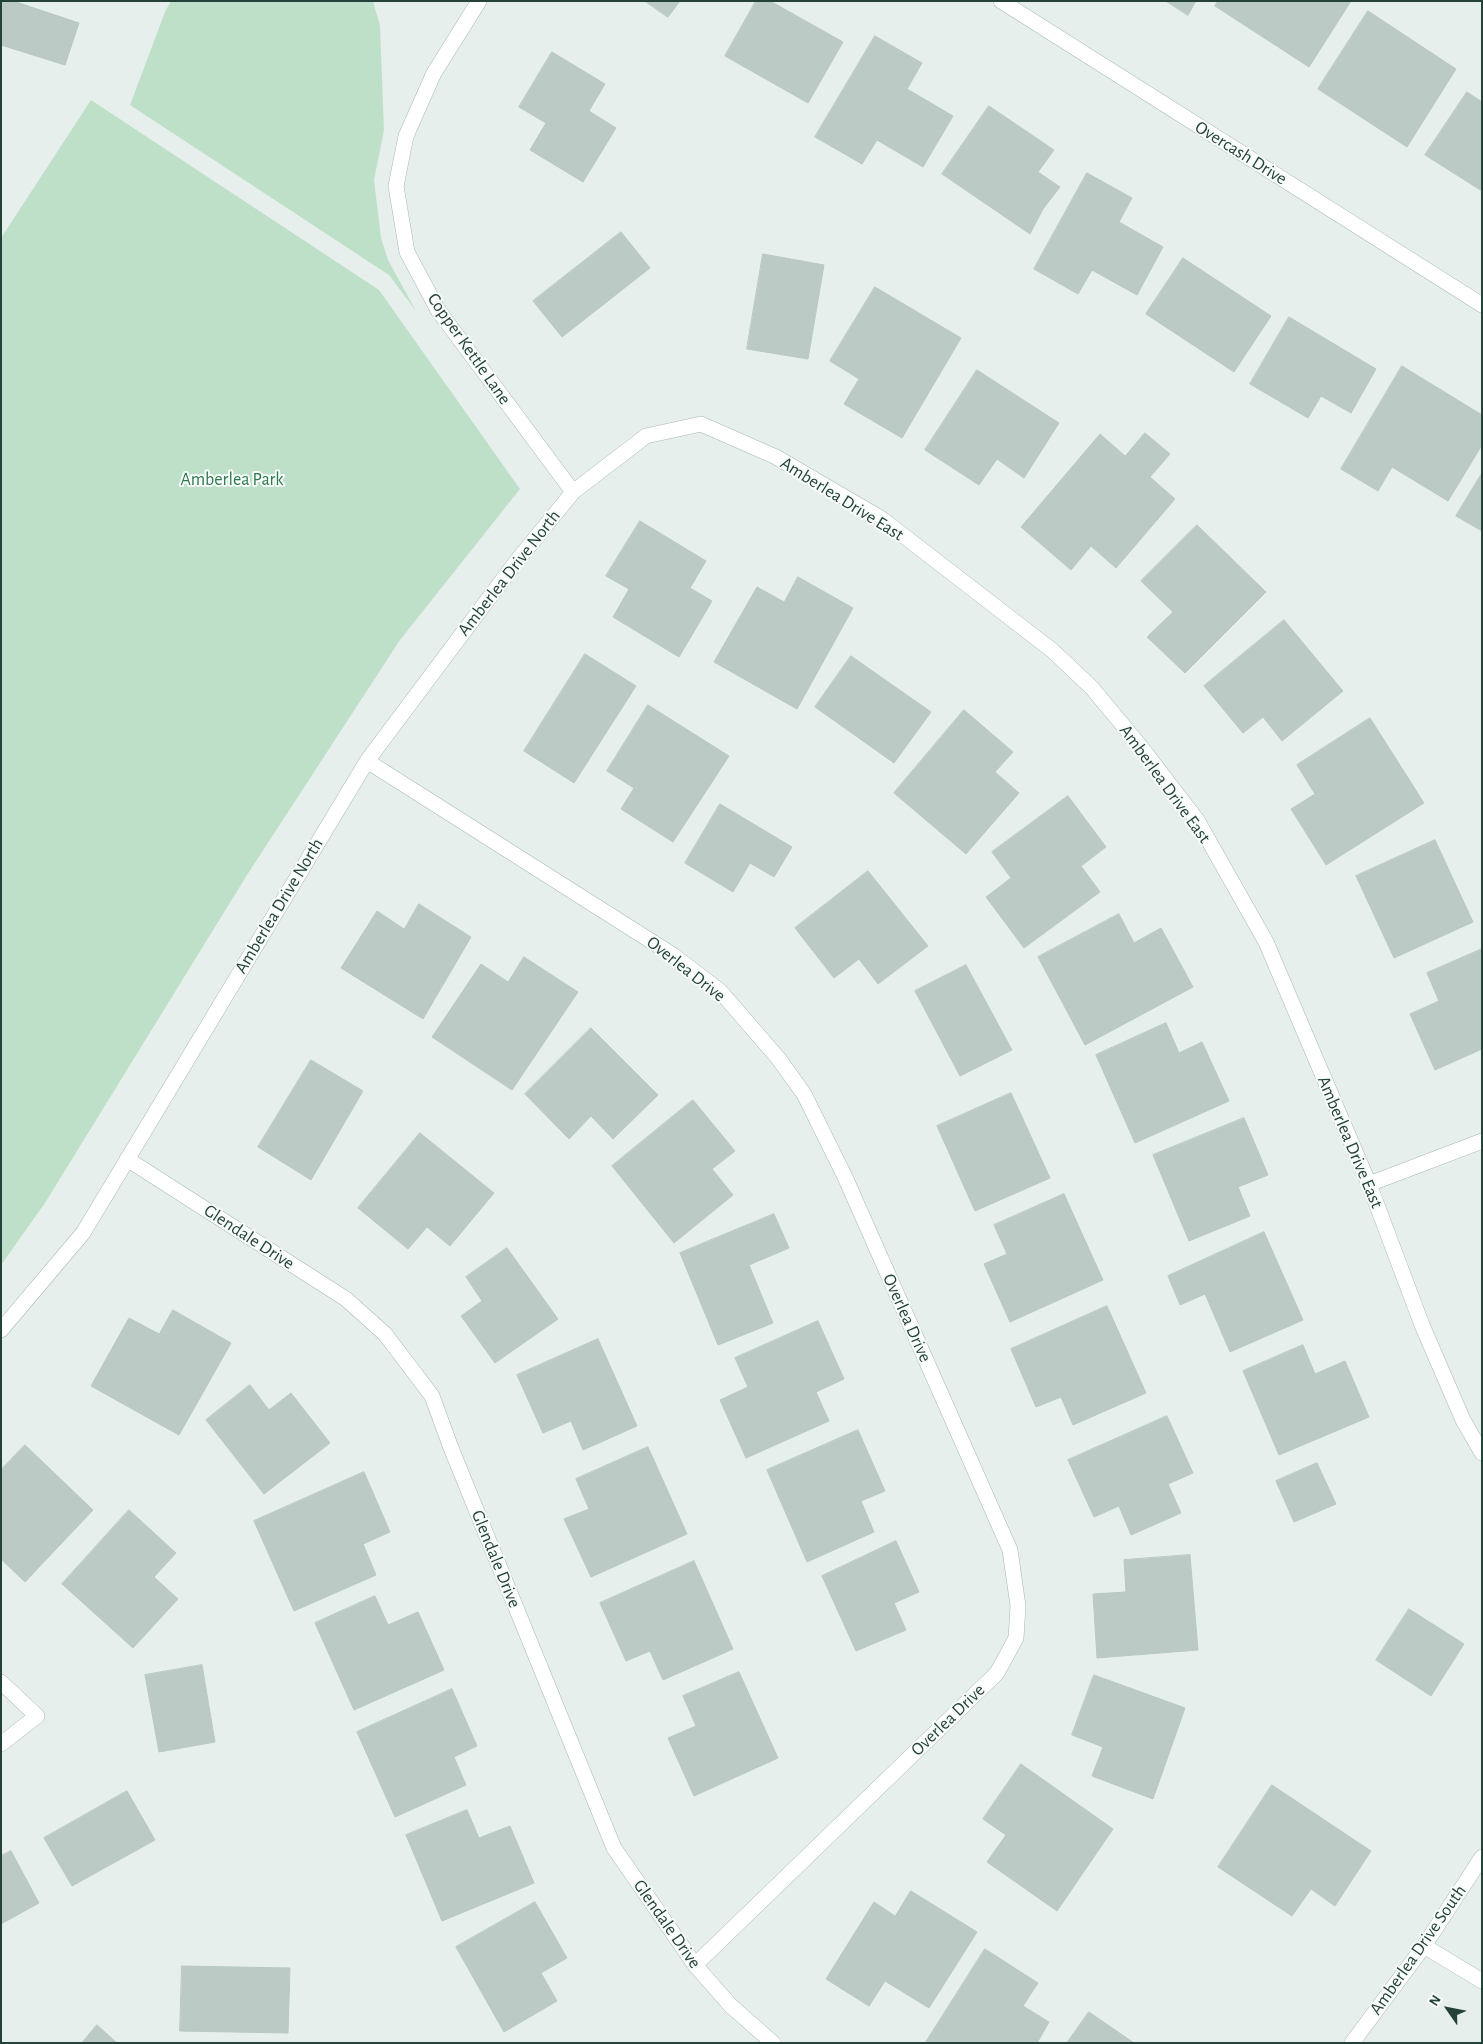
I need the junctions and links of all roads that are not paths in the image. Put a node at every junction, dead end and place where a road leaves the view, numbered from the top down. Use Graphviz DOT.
graph roads {
  1 [pos="480,1"];
  2 [pos="1001,1"];
  3 [pos="1482,305"];
  4 [pos="573,492"];
  5 [pos="367,760"];
  6 [pos="1482,1140"];
  7 [pos="127,1159"];
  8 [pos="1369,1184"];
  9 [pos="1,1330"];
  10 [pos="1482,1453"];
  11 [pos="1,1682"];
  12 [pos="1,1744"];
  13 [pos="1482,1857"];
  14 [pos="1424,1946"];
  15 [pos="695,1965"];
  16 [pos="1482,1981"];
  17 [pos="773,2043"];
  18 [pos="1352,2043"];
  1 -- 4 [label="street, Copper Kettle Lane"];
  2 -- 3 [label="street, Overcash Drive"];
  4 -- 5 [label="street, Amberlea Drive North"];
  4 -- 8 [label="street, Amberlea Drive East"];
  5 -- 7 [label="street, Amberlea Drive North"];
  5 -- 15 [label="street, Overlea Drive"];
  6 -- 8 [label="street"];
  7 -- 9 [label="street, Amberlea Drive North"];
  7 -- 15 [label="street, Glendale Drive"];
  8 -- 10 [label="street, Amberlea Drive East"];
  11 -- 12 [label="street"];
  13 -- 14 [label="street, Amberlea Drive South"];
  14 -- 16 [label="street"];
  14 -- 18 [label="street, Amberlea Drive South"];
  15 -- 17 [label="street, Glendale Drive"];
}
